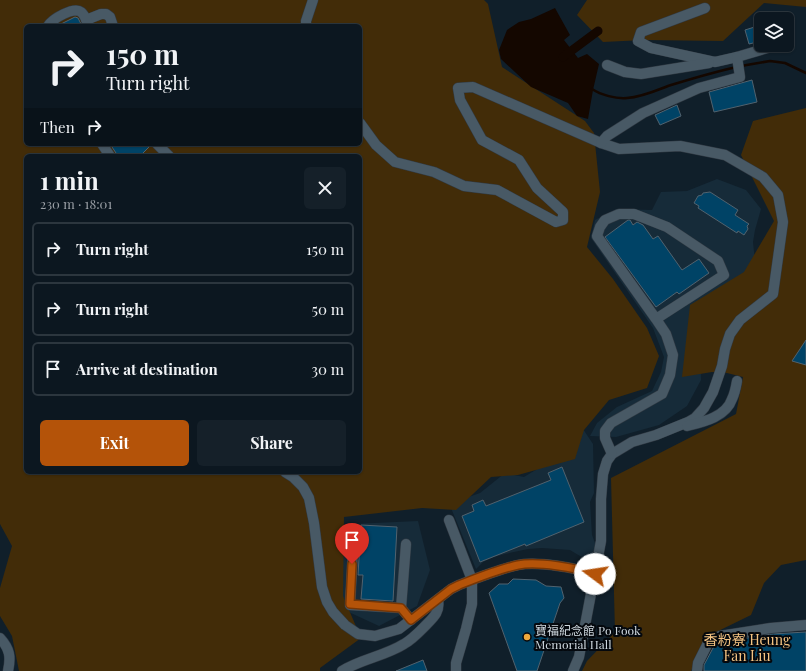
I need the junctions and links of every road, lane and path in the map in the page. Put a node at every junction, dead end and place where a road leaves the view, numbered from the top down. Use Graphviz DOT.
graph roads {
  1 [pos="313,0"];
  2 [pos="705,8"];
  3 [pos="87,23"];
  4 [pos="49,24"];
  5 [pos="112,24"];
  6 [pos="306,24"];
  7 [pos="756,52"];
  8 [pos="737,58"];
  9 [pos="715,62"];
  10 [pos="607,66"];
  11 [pos="362,126"];
  12 [pos="601,143"];
  13 [pos="159,146"];
  14 [pos="167,154"];
  15 [pos="656,319"];
  16 [pos="737,381"];
  17 [pos="662,432"];
  18 [pos="612,454"];
  19 [pos="288,474"];
  20 [pos="449,520"];
  21 [pos="406,544"];
  22 [pos="353,551"];
  23 [pos="595,574"];
  24 [pos="472,580"];
  25 [pos="438,600"];
  26 [pos="401,608"];
  27 [pos="411,620"];
  28 [pos="806,624"];
  29 [pos="0,638"];
  30 [pos="8,671"];
  31 [pos="342,671"];
  32 [pos="456,671"];
  33 [pos="573,671"];
  34 [pos="697,671"];
  1 -- 6 [label="street"];
  2 -- 9 [label="street"];
  3 -- 4 [label="street"];
  3 -- 5 [label="street"];
  7 -- 8 [label="street"];
  8 -- 9 [label="street"];
  8 -- 12 [label="street"];
  9 -- 10 [label="street"];
  11 -- 12 [label="street"];
  12 -- 17 [label="street"];
  13 -- 14 [label="street"];
  15 -- 15 [label="street"];
  15 -- 18 [label="street"];
  16 -- 17 [label="street"];
  17 -- 18 [label="street"];
  18 -- 23 [label="street"];
  19 -- 27 [label="street"];
  20 -- 24 [label="street"];
  21 -- 26 [label="street"];
  22 -- 26 [label="street"];
  23 -- 24 [label="street"];
  23 -- 33 [label="street"];
  24 -- 25 [label="street"];
  24 -- 32 [label="street"];
  25 -- 27 [label="street"];
  25 -- 31 [label="street"];
  26 -- 27 [label="street"];
  28 -- 34 [label="street"];
  29 -- 30 [label="street"];
}
